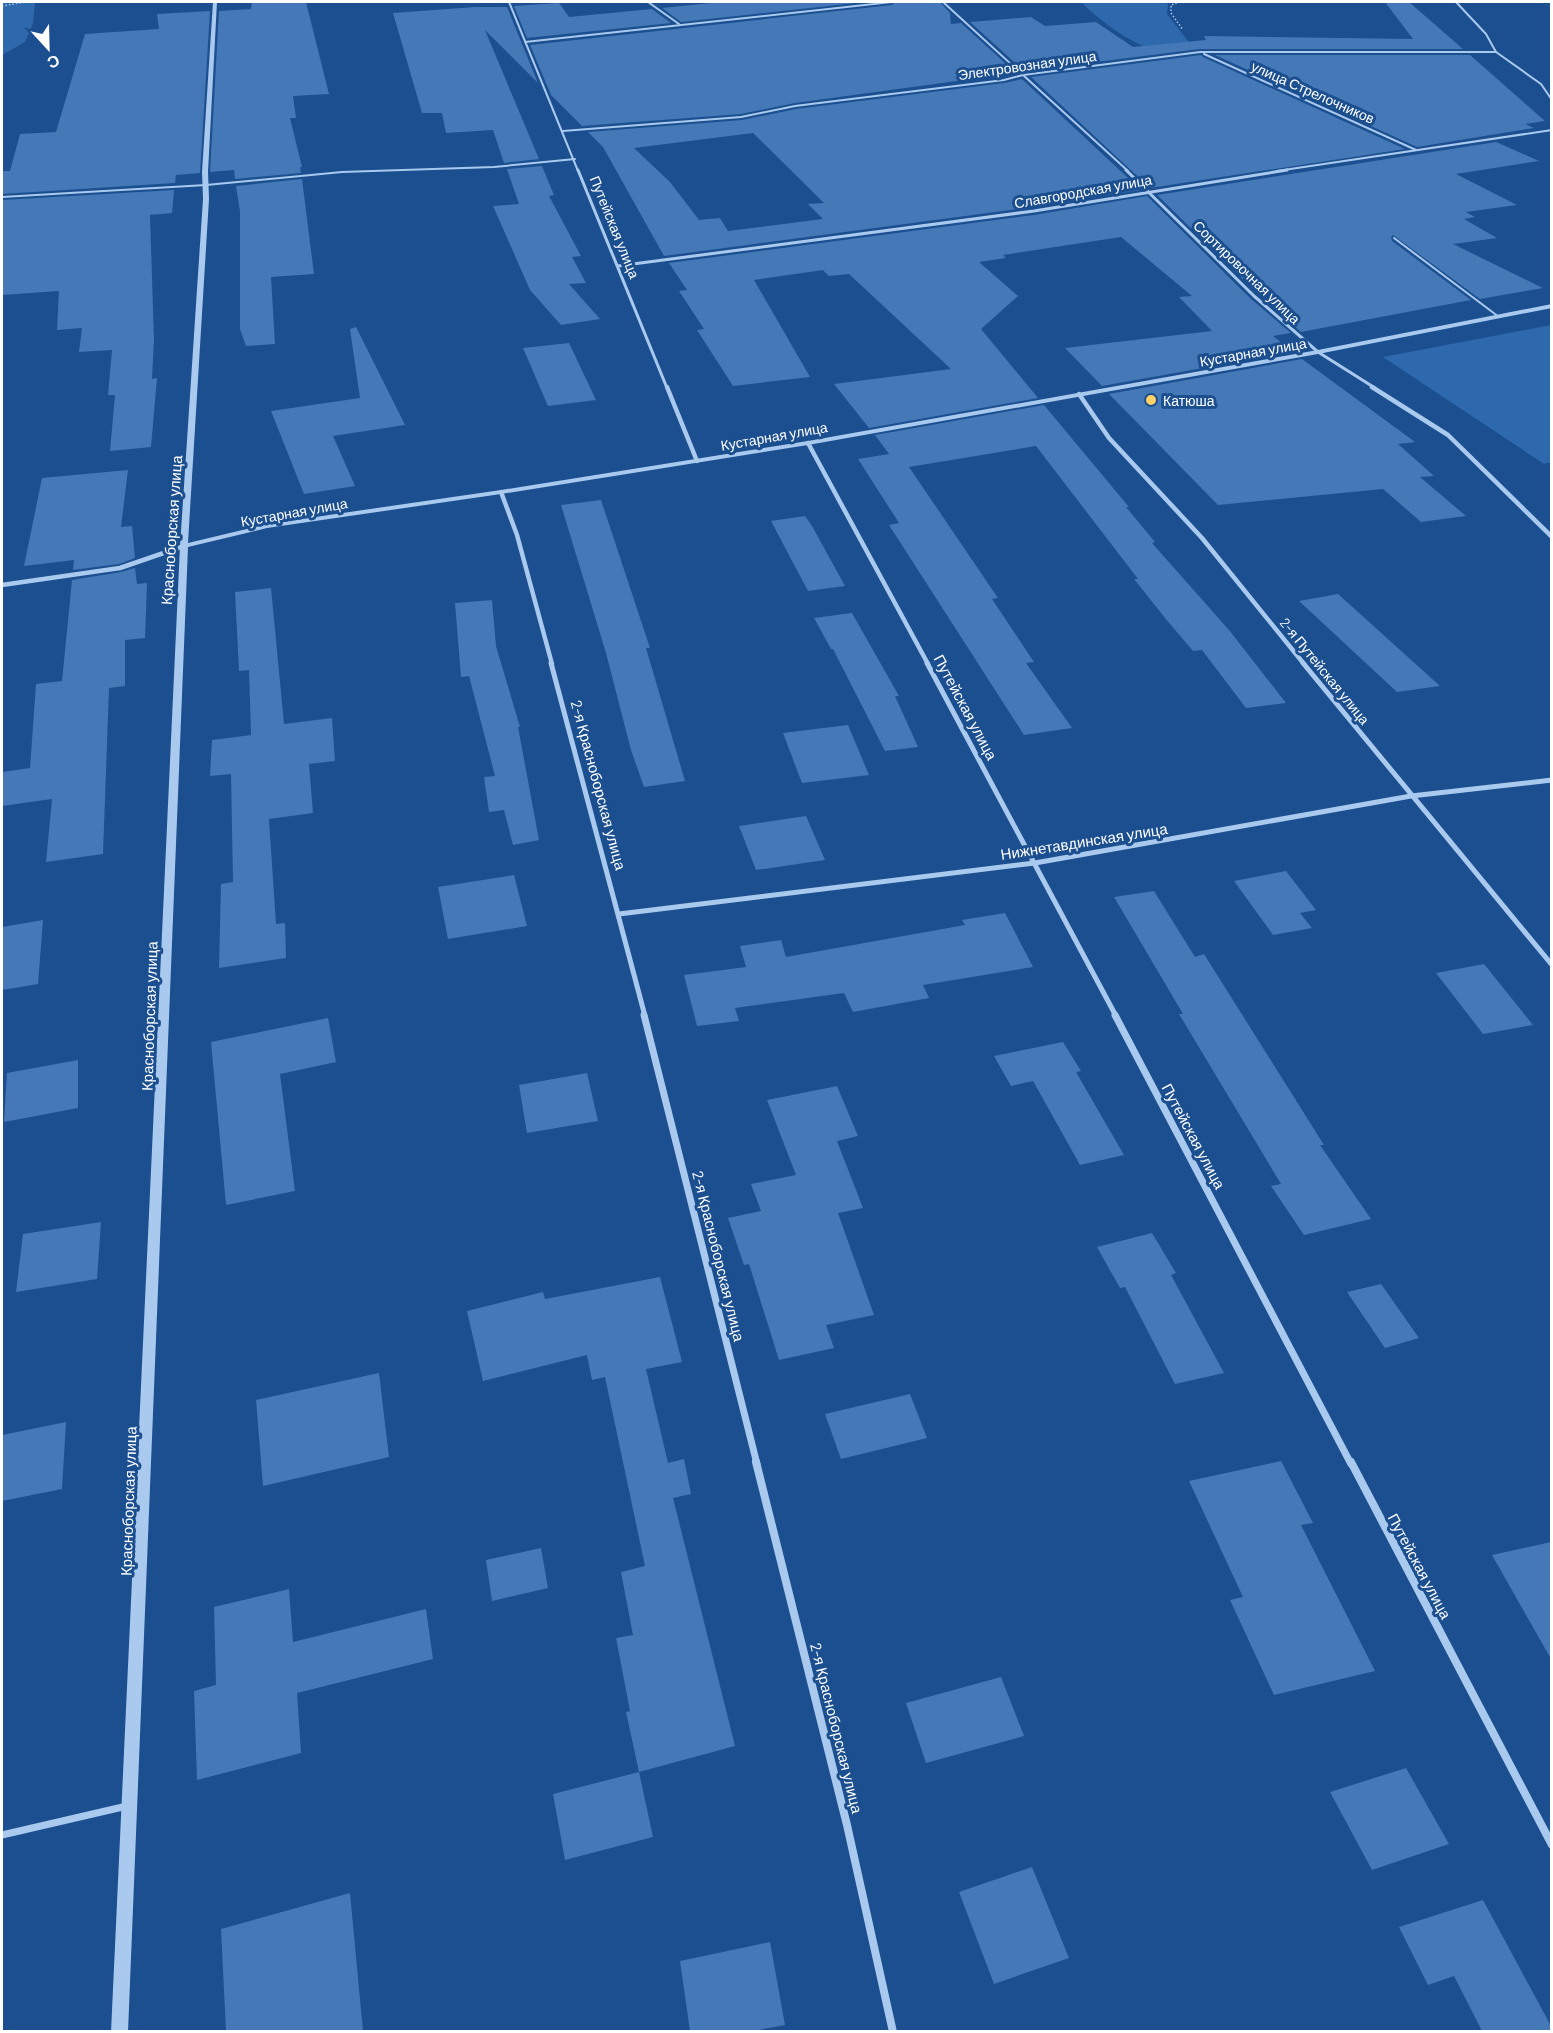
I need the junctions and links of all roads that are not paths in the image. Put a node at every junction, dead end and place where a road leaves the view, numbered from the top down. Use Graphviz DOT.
graph roads {
  1 [pos="215,2"];
  2 [pos="509,2"];
  3 [pos="648,2"];
  4 [pos="864,2"];
  5 [pos="892,2"];
  6 [pos="943,2"];
  7 [pos="1456,2"];
  8 [pos="869,4"];
  9 [pos="679,24"];
  10 [pos="525,42"];
  11 [pos="1200,52"];
  12 [pos="1496,52"];
  13 [pos="1023,75"];
  14 [pos="1551,100"];
  15 [pos="1551,130"];
  16 [pos="563,131"];
  17 [pos="1417,151"];
  18 [pos="574,159"];
  19 [pos="206,185"];
  20 [pos="1150,191"];
  21 [pos="2,197"];
  22 [pos="1394,238"];
  23 [pos="618,266"];
  24 [pos="1551,306"];
  25 [pos="1499,317"];
  26 [pos="1318,352"];
  27 [pos="1079,394"];
  28 [pos="808,443"];
  29 [pos="697,461"];
  30 [pos="501,492"];
  31 [pos="1551,537"];
  32 [pos="184,546"];
  33 [pos="2,585"];
  34 [pos="1551,780"];
  35 [pos="1411,796"];
  36 [pos="1035,863"];
  37 [pos="619,914"];
  38 [pos="1551,965"];
  39 [pos="130,1805"];
  40 [pos="2,1835"];
  41 [pos="1551,1845"];
  42 [pos="119,2031"];
  43 [pos="892,2031"];
  1 -- 19 [label="street, Красноборская улица"];
  2 -- 10 [label="street, Путейская улица"];
  3 -- 9 [label="lane"];
  4 -- 8 [label="lane"];
  5 -- 8 [label="street"];
  6 -- 13 [label="street, Сортировочная улица"];
  7 -- 12 [label="street"];
  8 -- 9 [label="street"];
  9 -- 10 [label="street"];
  10 -- 16 [label="street, Путейская улица"];
  11 -- 12 [label="street, Электровозная улица"];
  11 -- 13 [label="street, Электровозная улица"];
  11 -- 17 [label="street, улица Стрелочников"];
  12 -- 14 [label="street"];
  13 -- 16 [label="street, Электровозная улица"];
  13 -- 20 [label="street, Сортировочная улица"];
  15 -- 17 [label="street, Славгородская улица"];
  16 -- 18 [label="street, Путейская улица"];
  17 -- 20 [label="street, Славгородская улица"];
  18 -- 19 [label="lane"];
  18 -- 23 [label="street, Путейская улица"];
  19 -- 21 [label="lane"];
  19 -- 32 [label="street, Красноборская улица"];
  20 -- 23 [label="street, Славгородская улица"];
  20 -- 26 [label="street, Сортировочная улица"];
  22 -- 25 [label="lane"];
  23 -- 29 [label="street, Путейская улица"];
  24 -- 25 [label="street, Кустарная улица"];
  25 -- 26 [label="street, Кустарная улица"];
  26 -- 27 [label="street, Кустарная улица"];
  26 -- 31 [label="street, Сортировочная улица"];
  27 -- 28 [label="street, Кустарная улица"];
  27 -- 35 [label="street, 2-я Путейская улица"];
  28 -- 29 [label="street, Кустарная улица"];
  28 -- 36 [label="street, Путейская улица"];
  29 -- 30 [label="street, Кустарная улица"];
  30 -- 32 [label="street, Кустарная улица"];
  30 -- 37 [label="street, 2-я Красноборская улица"];
  32 -- 33 [label="street, Кустарная улица"];
  32 -- 39 [label="street, Красноборская улица"];
  34 -- 35 [label="street, Нижнетавдинская улица"];
  35 -- 36 [label="street, Нижнетавдинская улица"];
  35 -- 38 [label="street, 2-я Путейская улица"];
  36 -- 37 [label="street, Нижнетавдинская улица"];
  36 -- 41 [label="street, Путейская улица"];
  37 -- 43 [label="street, 2-я Красноборская улица"];
  39 -- 40 [label="lane"];
  39 -- 42 [label="street, Красноборская улица"];
}
